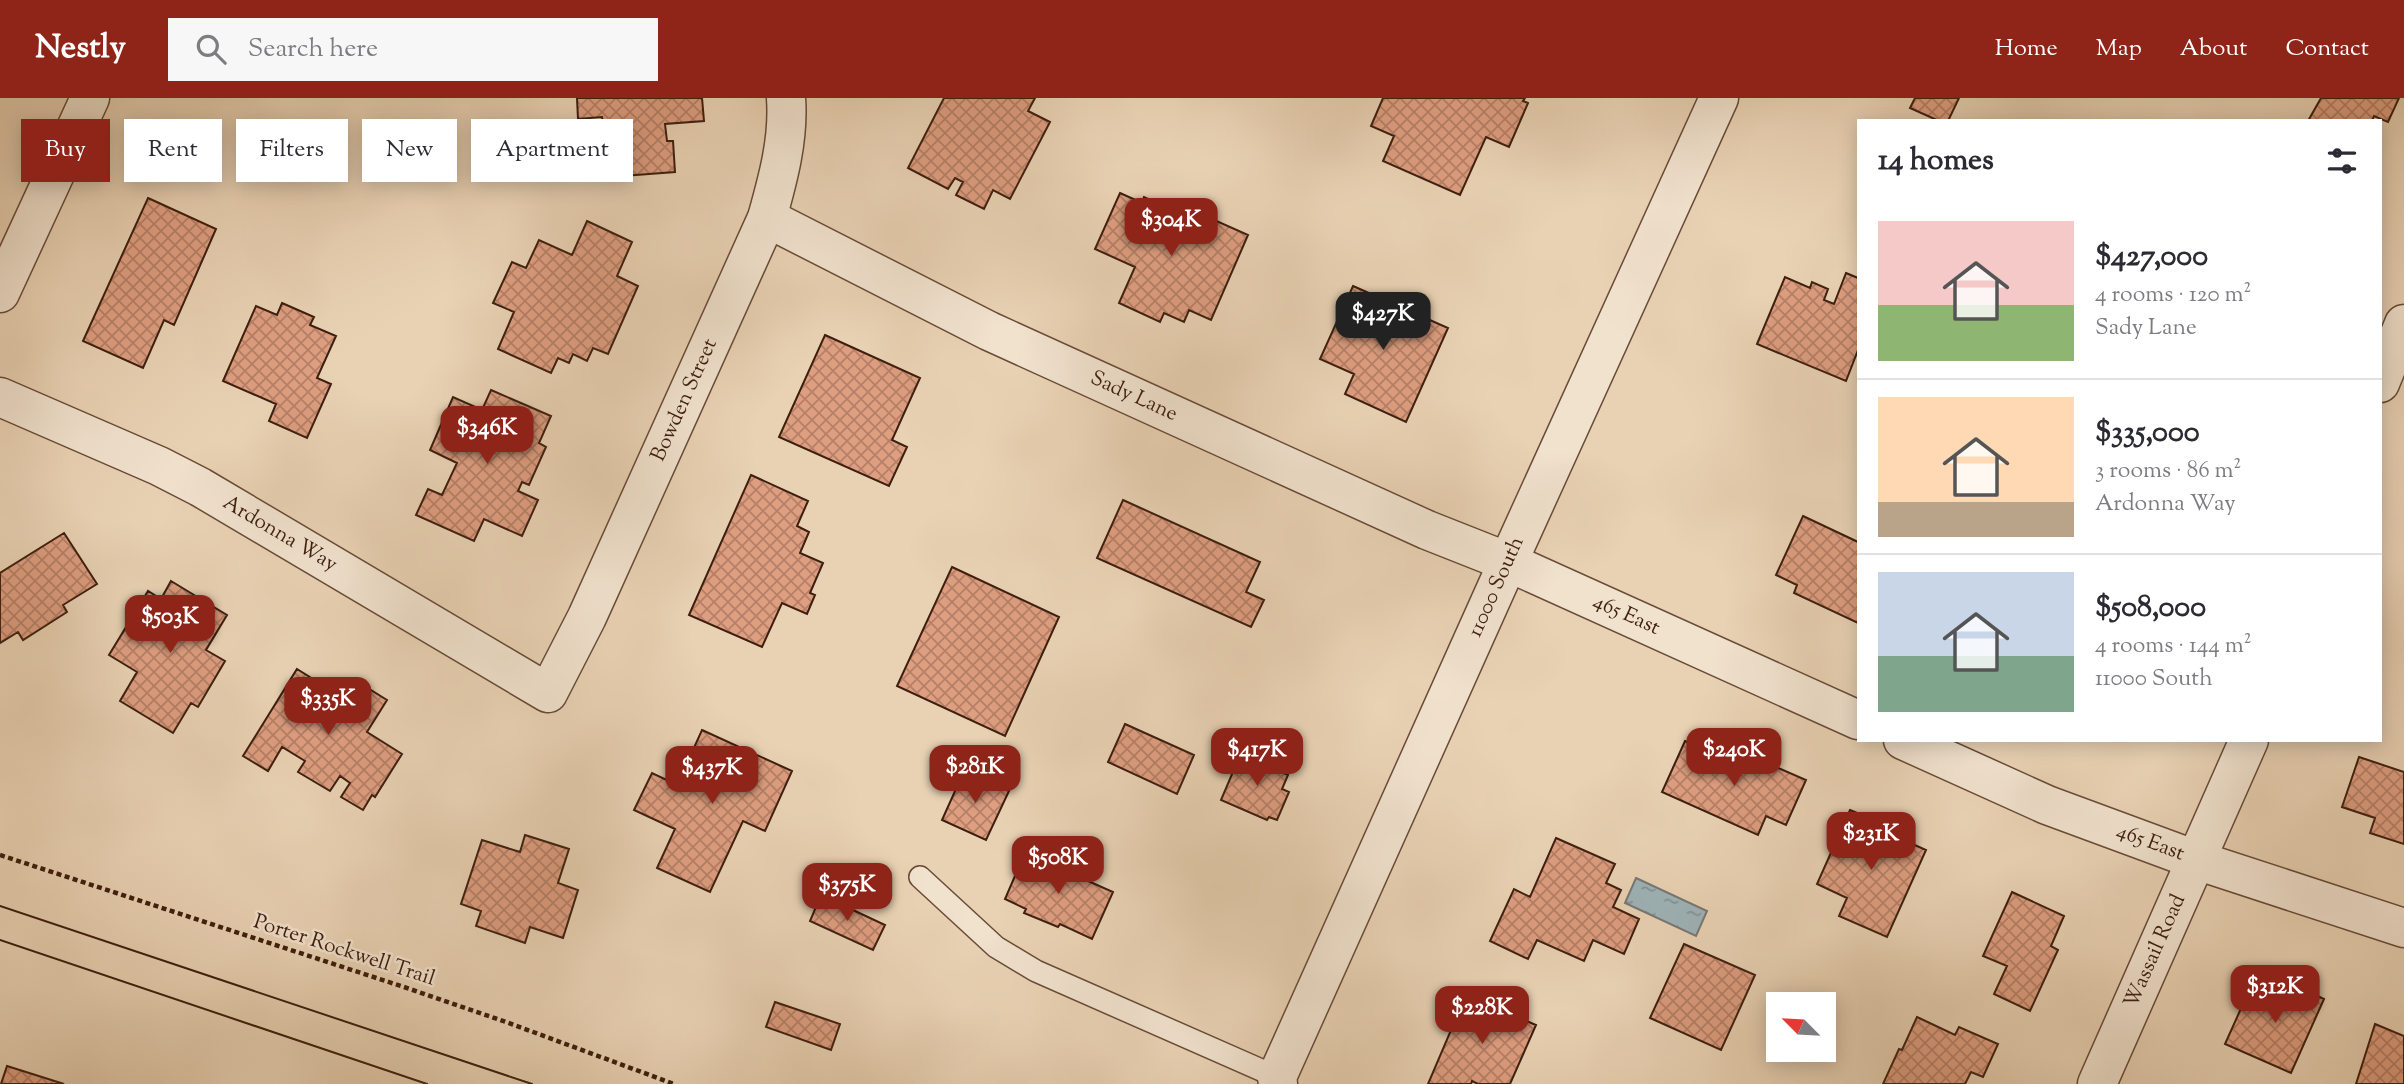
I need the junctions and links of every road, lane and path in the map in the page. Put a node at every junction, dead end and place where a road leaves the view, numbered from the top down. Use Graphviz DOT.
graph roads {
  1 [pos="90,98"];
  2 [pos="786,98"];
  3 [pos="1719,98"];
  4 [pos="767,218"];
  5 [pos="0,293"];
  6 [pos="2404,324"];
  7 [pos="2382,378"];
  8 [pos="0,397"];
  9 [pos="1508,562"];
  10 [pos="548,693"];
  11 [pos="1857,720"];
  12 [pos="1907,742"];
  13 [pos="2248,742"];
  14 [pos="0,855"];
  15 [pos="2196,860"];
  16 [pos="920,877"];
  17 [pos="2404,928"];
  18 [pos="1274,1082"];
  19 [pos="674,1084"];
  20 [pos="2097,1084"];
  1 -- 5 [label="street"];
  2 -- 4 [label="street, Bowden Street"];
  3 -- 9 [label="street, 11000 South"];
  4 -- 9 [label="street, Sady Lane"];
  4 -- 10 [label="street, Bowden Street"];
  6 -- 7 [label="street"];
  8 -- 10 [label="street, Ardonna Way"];
  9 -- 11 [label="street, 465 East"];
  9 -- 18 [label="street, 11000 South"];
  12 -- 15 [label="street, 465 East"];
  13 -- 15 [label="street, Wassail Road"];
  14 -- 19 [label="path, Porter Rockwell Trail"];
  15 -- 17 [label="street, 465 East"];
  15 -- 20 [label="street, Wassail Road"];
  16 -- 18 [label="lane"];
}
